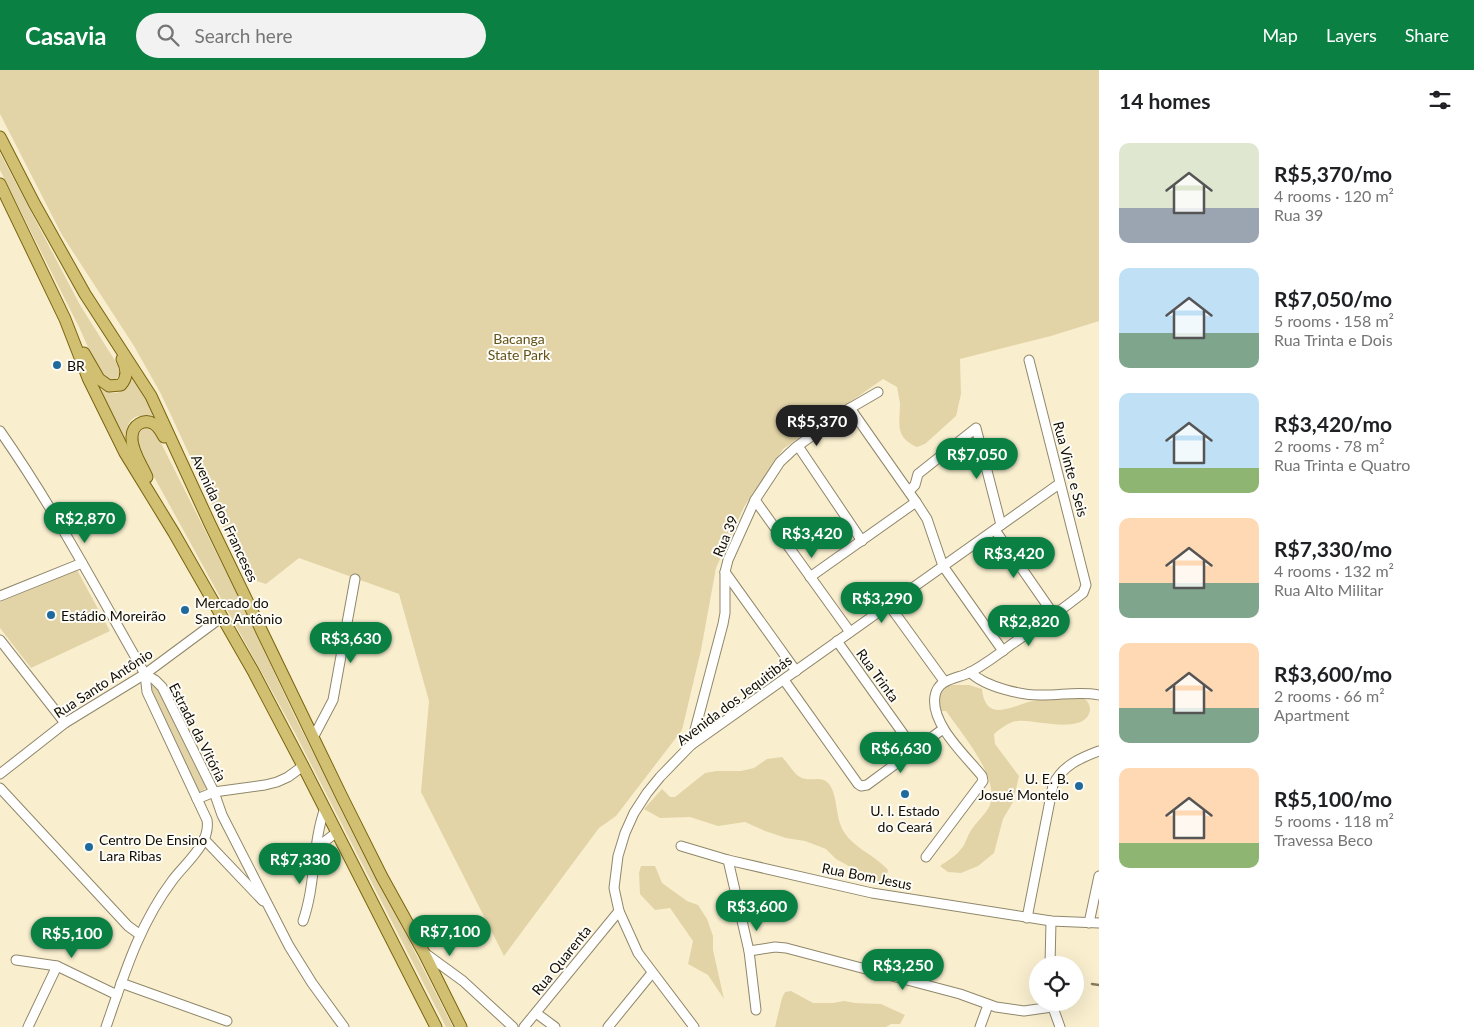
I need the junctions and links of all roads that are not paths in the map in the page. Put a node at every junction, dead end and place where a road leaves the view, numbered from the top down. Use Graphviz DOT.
graph roads {
  1 [pos="0,137"];
  2 [pos="0,184"];
  3 [pos="85,294"];
  4 [pos="65,320"];
  5 [pos="1029,360"];
  6 [pos="878,392"];
  7 [pos="850,408"];
  8 [pos="0,431"];
  9 [pos="798,446"];
  10 [pos="1060,484"];
  11 [pos="909,491"];
  12 [pos="755,500"];
  13 [pos="916,502"];
  14 [pos="210,524"];
  15 [pos="998,527"];
  16 [pos="174,533"];
  17 [pos="862,540"];
  18 [pos="82,563"];
  19 [pos="943,566"];
  20 [pos="725,572"];
  21 [pos="810,577"];
  22 [pos="355,579"];
  23 [pos="0,596"];
  24 [pos="889,605"];
  25 [pos="1054,615"];
  26 [pos="222,617"];
  27 [pos="850,632"];
  28 [pos="0,640"];
  29 [pos="837,641"];
  30 [pos="1003,651"];
  31 [pos="796,671"];
  32 [pos="970,672"];
  33 [pos="145,674"];
  34 [pos="784,680"];
  35 [pos="944,681"];
  36 [pos="1099,694"];
  37 [pos="65,723"];
  38 [pos="943,729"];
  39 [pos="313,738"];
  40 [pos="691,745"];
  41 [pos="914,749"];
  42 [pos="1099,751"];
  43 [pos="303,766"];
  44 [pos="0,774"];
  45 [pos="0,788"];
  46 [pos="214,792"];
  47 [pos="197,799"];
  48 [pos="325,808"];
  49 [pos="337,832"];
  50 [pos="204,839"];
  51 [pos="681,846"];
  52 [pos="316,855"];
  53 [pos="926,857"];
  54 [pos="728,860"];
  55 [pos="1099,876"];
  56 [pos="270,908"];
  57 [pos="619,910"];
  58 [pos="1027,918"];
  59 [pos="303,921"];
  60 [pos="1051,921"];
  61 [pos="1094,923"];
  62 [pos="140,934"];
  63 [pos="749,951"];
  64 [pos="424,953"];
  65 [pos="1050,956"];
  66 [pos="16,960"];
  67 [pos="58,966"];
  68 [pos="652,973"];
  69 [pos="463,981"];
  70 [pos="121,983"];
  71 [pos="441,989"];
  72 [pos="117,994"];
  73 [pos="988,1004"];
  74 [pos="756,1010"];
  75 [pos="1029,1010"];
  76 [pos="1054,1011"];
  77 [pos="536,1012"];
  78 [pos="227,1021"];
  79 [pos="28,1027"];
  80 [pos="106,1027"];
  81 [pos="344,1027"];
  82 [pos="436,1027"];
  83 [pos="461,1027"];
  84 [pos="513,1027"];
  85 [pos="524,1027"];
  86 [pos="556,1027"];
  87 [pos="608,1027"];
  88 [pos="693,1027"];
  89 [pos="980,1027"];
  90 [pos="1060,1027"];
  1 -- 3 [label="main road, Avenida dos Franceses"];
  2 -- 4 [label="main road"];
  3 -- 4 [label="main road"];
  3 -- 14 [label="main road, Avenida dos Franceses"];
  4 -- 16 [label="main road"];
  5 -- 10 [label="street, Rua Vinte e Seis"];
  6 -- 7 [label="street, Rua 39"];
  7 -- 9 [label="street, Rua 39"];
  7 -- 11 [label="street"];
  8 -- 18 [label="street, Estrada da Vitória"];
  9 -- 12 [label="street, Rua 39"];
  9 -- 17 [label="street"];
  10 -- 15 [label="street, Avenida dos Jequitibás"];
  10 -- 25 [label="street, Rua Vinte e Seis"];
  11 -- 13 [label="street"];
  11 -- 15 [label="street"];
  12 -- 20 [label="street, Rua 39"];
  12 -- 21 [label="street"];
  13 -- 17 [label="street"];
  13 -- 19 [label="street"];
  14 -- 16 [label="main road"];
  14 -- 39 [label="main road, Avenida dos Franceses"];
  15 -- 19 [label="street, Avenida dos Jequitibás"];
  15 -- 25 [label="street"];
  16 -- 26 [label="main road"];
  17 -- 21 [label="street"];
  18 -- 23 [label="street"];
  18 -- 33 [label="street, Estrada da Vitória"];
  19 -- 24 [label="street, Avenida dos Jequitibás"];
  19 -- 30 [label="street"];
  20 -- 31 [label="street"];
  20 -- 40 [label="street, Rua 39"];
  21 -- 27 [label="street"];
  22 -- 39 [label="street"];
  24 -- 27 [label="street, Avenida dos Jequitibás"];
  24 -- 35 [label="street"];
  25 -- 30 [label="street"];
  26 -- 33 [label="street, Rua Santo Antônio"];
  26 -- 43 [label="main road"];
  27 -- 29 [label="street, Avenida dos Jequitibás"];
  28 -- 37 [label="street"];
  29 -- 31 [label="street, Avenida dos Jequitibás"];
  29 -- 41 [label="street, Rua Trinta"];
  30 -- 32 [label="street"];
  31 -- 34 [label="street, Avenida dos Jequitibás"];
  32 -- 35 [label="street"];
  32 -- 36 [label="street"];
  33 -- 37 [label="street, Rua Santo Antônio"];
  33 -- 46 [label="street, Estrada da Vitória"];
  33 -- 47 [label="street"];
  34 -- 40 [label="street, Avenida dos Jequitibás"];
  34 -- 41 [label="street"];
  35 -- 38 [label="street"];
  37 -- 44 [label="street, Rua Santo Antônio"];
  38 -- 41 [label="street"];
  38 -- 53 [label="street"];
  39 -- 64 [label="main road, Avenida dos Franceses"];
  40 -- 57 [label="street, Avenida dos Jequitibás"];
  42 -- 58 [label="street"];
  43 -- 46 [label="street"];
  43 -- 48 [label="main road"];
  45 -- 62 [label="street"];
  46 -- 47 [label="street"];
  46 -- 56 [label="street, Estrada da Vitória"];
  47 -- 50 [label="street"];
  48 -- 49 [label="main road"];
  48 -- 52 [label="street"];
  49 -- 52 [label="street"];
  49 -- 82 [label="main road"];
  50 -- 56 [label="street"];
  50 -- 62 [label="street"];
  51 -- 54 [label="street, Rua Bom Jesus"];
  52 -- 59 [label="street"];
  54 -- 58 [label="street, Rua Bom Jesus"];
  54 -- 63 [label="street"];
  55 -- 61 [label="street"];
  56 -- 81 [label="street, Estrada da Vitória"];
  57 -- 68 [label="street, Avenida dos Jequitibás"];
  57 -- 77 [label="street, Rua Quarenta"];
  58 -- 60 [label="street, Rua Bom Jesus"];
  60 -- 61 [label="street, Rua Bom Jesus"];
  60 -- 65 [label="street"];
  62 -- 70 [label="street"];
  63 -- 73 [label="street"];
  63 -- 74 [label="street"];
  64 -- 69 [label="street"];
  64 -- 71 [label="main road, Avenida dos Franceses"];
  66 -- 67 [label="street"];
  67 -- 72 [label="street"];
  67 -- 79 [label="street"];
  68 -- 87 [label="street"];
  68 -- 88 [label="street, Avenida dos Jequitibás"];
  69 -- 71 [label="street"];
  69 -- 84 [label="street"];
  70 -- 72 [label="street"];
  70 -- 78 [label="street"];
  71 -- 83 [label="main road, Avenida dos Franceses"];
  72 -- 80 [label="street"];
  73 -- 75 [label="street"];
  73 -- 89 [label="street"];
  76 -- 90 [label="street"];
  77 -- 85 [label="street, Rua Quarenta"];
  77 -- 86 [label="street"];
}
